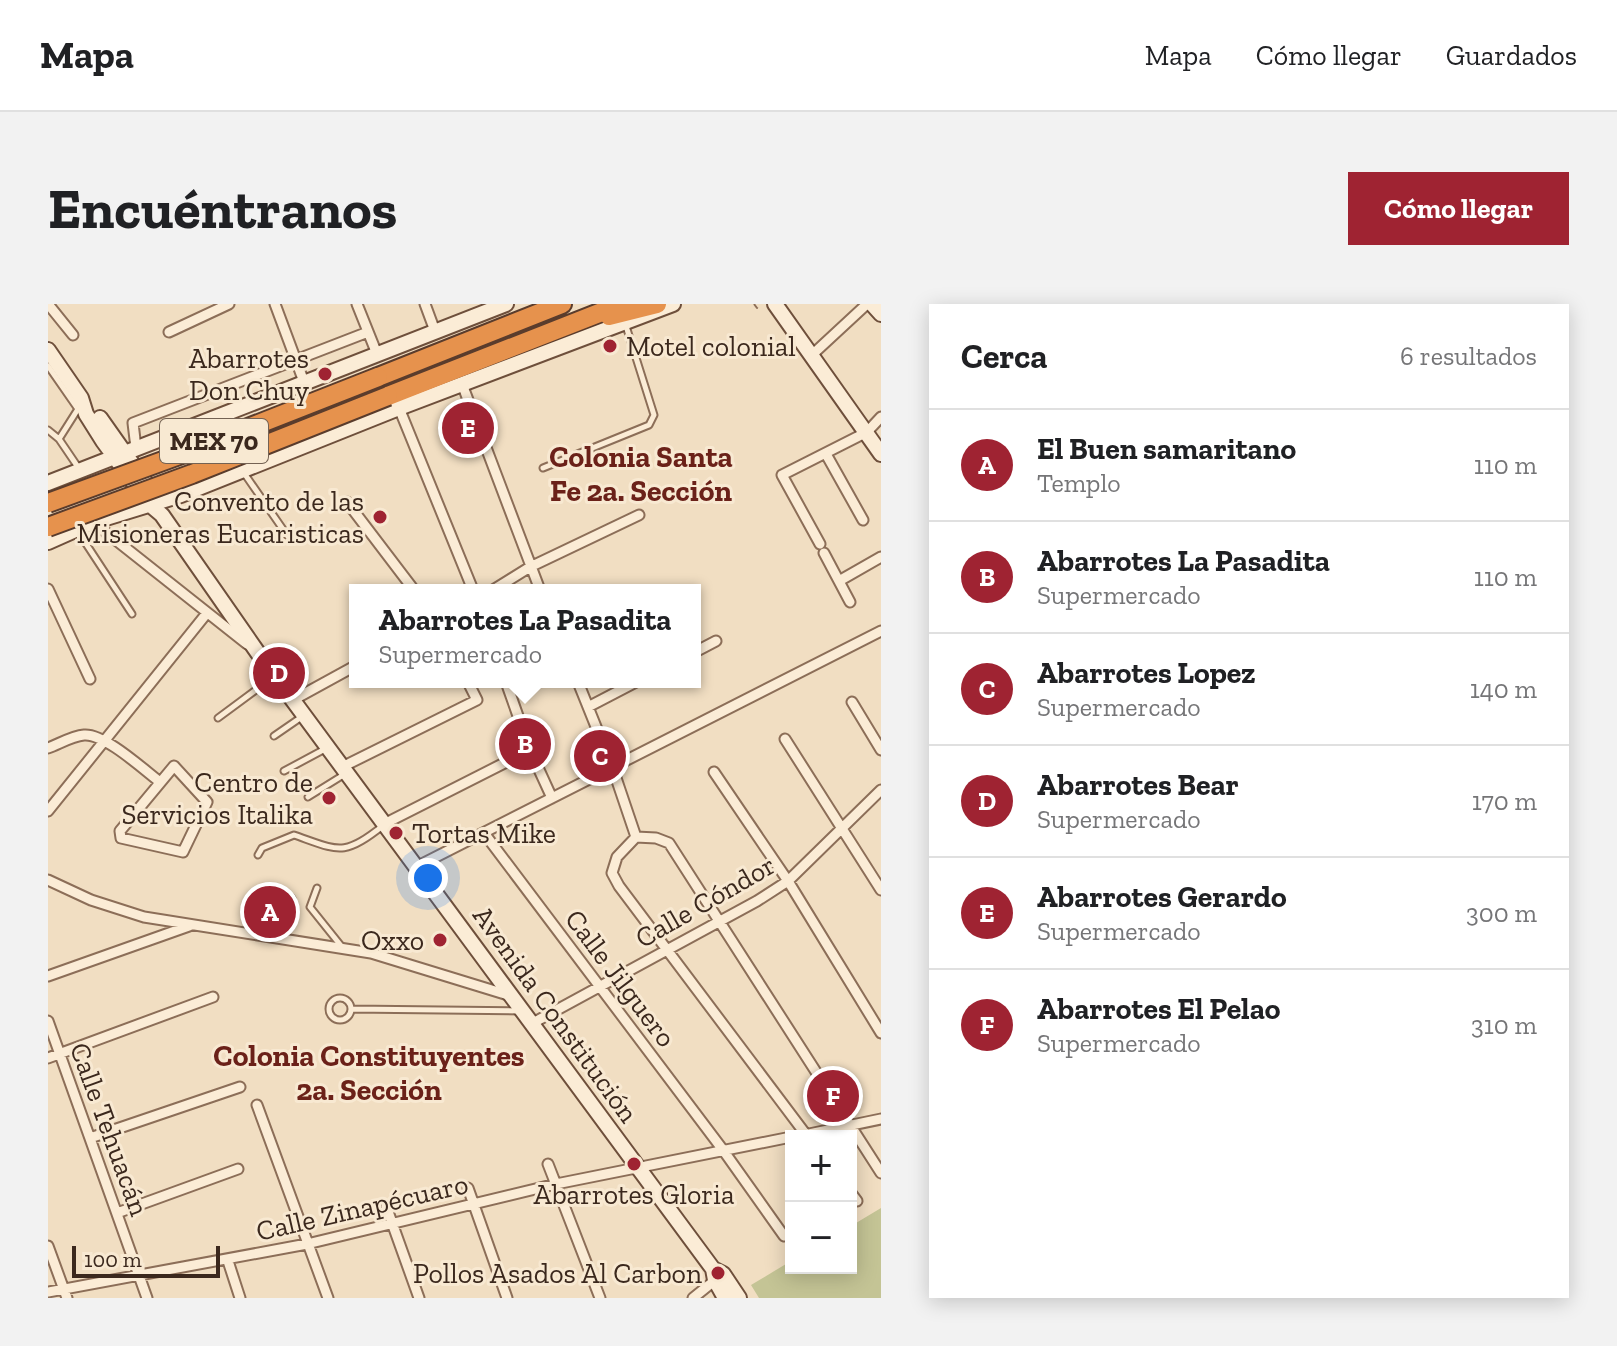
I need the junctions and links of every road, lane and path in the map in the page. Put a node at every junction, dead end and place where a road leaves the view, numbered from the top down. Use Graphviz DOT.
graph roads {
  1 [pos="48,304"];
  2 [pos="229,304"];
  3 [pos="275,304"];
  4 [pos="357,304"];
  5 [pos="425,304"];
  6 [pos="504,304"];
  7 [pos="562,304"];
  8 [pos="657,304"];
  9 [pos="673,304"];
  10 [pos="775,304"];
  11 [pos="869,304"];
  12 [pos="624,313"];
  13 [pos="881,314"];
  14 [pos="560,328"];
  15 [pos="435,331"];
  16 [pos="169,332"];
  17 [pos="368,332"];
  18 [pos="73,335"];
  19 [pos="48,350"];
  20 [pos="377,354"];
  21 [pos="813,354"];
  22 [pos="295,359"];
  23 [pos="48,366"];
  24 [pos="304,382"];
  25 [pos="462,384"];
  26 [pos="81,398"];
  27 [pos="393,402"];
  28 [pos="881,417"];
  29 [pos="48,430"];
  30 [pos="867,432"];
  31 [pos="59,439"];
  32 [pos="152,442"];
  33 [pos="826,454"];
  34 [pos="881,454"];
  35 [pos="117,456"];
  36 [pos="543,468"];
  37 [pos="80,470"];
  38 [pos="243,470"];
  39 [pos="48,483"];
  40 [pos="181,495"];
  41 [pos="347,502"];
  42 [pos="48,503"];
  43 [pos="156,507"];
  44 [pos="639,515"];
  45 [pos="863,520"];
  46 [pos="98,521"];
  47 [pos="48,527"];
  48 [pos="77,529"];
  49 [pos="289,538"];
  50 [pos="48,542"];
  51 [pos="881,557"];
  52 [pos="530,567"];
  53 [pos="839,581"];
  54 [pos="409,584"];
  55 [pos="470,584"];
  56 [pos="503,584"];
  57 [pos="537,584"];
  58 [pos="48,589"];
  59 [pos="850,602"];
  60 [pos="207,613"];
  61 [pos="132,614"];
  62 [pos="881,631"];
  63 [pos="716,641"];
  64 [pos="701,649"];
  65 [pos="258,653"];
  66 [pos="349,669"];
  67 [pos="275,676"];
  68 [pos="90,679"];
  69 [pos="471,688"];
  70 [pos="508,688"];
  71 [pos="580,688"];
  72 [pos="624,688"];
  73 [pos="293,700"];
  74 [pos="852,702"];
  75 [pos="588,707"];
  76 [pos="304,715"];
  77 [pos="218,718"];
  78 [pos="274,736"];
  79 [pos="785,739"];
  80 [pos="104,741"];
  81 [pos="328,747"];
  82 [pos="48,748"];
  83 [pos="530,750"];
  84 [pos="881,750"];
  85 [pos="613,769"];
  86 [pos="344,770"];
  87 [pos="284,771"];
  88 [pos="714,772"];
  89 [pos="160,782"];
  90 [pos="881,790"];
  91 [pos="308,797"];
  92 [pos="552,798"];
  93 [pos="49,807"];
  94 [pos="384,824"];
  95 [pos="843,829"];
  96 [pos="484,833"];
  97 [pos="636,837"];
  98 [pos="258,855"];
  99 [pos="416,867"];
  100 [pos="48,880"];
  101 [pos="788,881"];
  102 [pos="317,888"];
  103 [pos="881,890"];
  104 [pos="290,899"];
  105 [pos="720,920"];
  106 [pos="192,924"];
  107 [pos="276,937"];
  108 [pos="343,947"];
  109 [pos="667,949"];
  110 [pos="48,976"];
  111 [pos="600,988"];
  112 [pos="511,996"];
  113 [pos="213,997"];
  114 [pos="351,1009"];
  115 [pos="881,1011"];
  116 [pos="527,1018"];
  117 [pos="872,1018"];
  118 [pos="48,1021"];
  119 [pos="881,1033"];
  120 [pos="60,1053"];
  121 [pos="48,1058"];
  122 [pos="240,1087"];
  123 [pos="257,1105"];
  124 [pos="881,1119"];
  125 [pos="849,1125"];
  126 [pos="796,1130"];
  127 [pos="827,1130"];
  128 [pos="90,1138"];
  129 [pos="785,1139"];
  130 [pos="723,1150"];
  131 [pos="548,1164"];
  132 [pos="636,1166"];
  133 [pos="238,1169"];
  134 [pos="881,1173"];
  135 [pos="556,1184"];
  136 [pos="468,1188"];
  137 [pos="472,1205"];
  138 [pos="386,1206"];
  139 [pos="117,1213"];
  140 [pos="391,1224"];
  141 [pos="784,1236"];
  142 [pos="307,1244"];
  143 [pos="48,1246"];
  144 [pos="228,1261"];
  145 [pos="717,1274"];
  146 [pos="139,1276"];
  147 [pos="48,1292"];
  148 [pos="65,1294"];
  149 [pos="147,1298"];
  150 [pos="240,1298"];
  151 [pos="328,1298"];
  152 [pos="419,1298"];
  153 [pos="507,1298"];
  154 [pos="600,1298"];
  155 [pos="693,1298"];
  156 [pos="725,1298"];
  157 [pos="739,1298"];
  1 -- 18 [label="street"];
  2 -- 16 [label="street"];
  3 -- 22 [label="street"];
  4 -- 17 [label="street"];
  5 -- 15 [label="street"];
  6 -- 15 [label="main road"];
  7 -- 42 [label="highway, MEX 70, bridge"];
  8 -- 14 [label="highway"];
  9 -- 12 [label="main road"];
  10 -- 21 [label="main road"];
  11 -- 13 [label="main road"];
  11 -- 21 [label="street"];
  12 -- 14 [label="highway, MEX 70"];
  12 -- 25 [label="main road"];
  12 -- 36 [label="lane"];
  14 -- 27 [label="highway, MEX 70"];
  15 -- 20 [label="main road"];
  17 -- 20 [label="street"];
  17 -- 22 [label="street"];
  19 -- 26 [label="main road, Avenida Constitución"];
  20 -- 24 [label="main road"];
  21 -- 30 [label="main road"];
  22 -- 24 [label="street"];
  22 -- 35 [label="street"];
  23 -- 31 [label="lane"];
  24 -- 32 [label="main road"];
  25 -- 27 [label="main road"];
  25 -- 52 [label="street"];
  26 -- 35 [label="main road, Avenida Constitución"];
  26 -- 35 [label="main road, Avenida Constitución"];
  27 -- 38 [label="main road"];
  27 -- 47 [label="highway, MEX 70, bridge"];
  27 -- 55 [label="street"];
  28 -- 30 [label="street"];
  29 -- 31 [label="lane"];
  30 -- 33 [label="street"];
  30 -- 34 [label="main road"];
  31 -- 37 [label="lane"];
  32 -- 35 [label="main road"];
  32 -- 40 [label="main road"];
  33 -- 45 [label="street"];
  33 -- 53 [label="street"];
  35 -- 37 [label="main road"];
  35 -- 43 [label="main road, Avenida Constitución"];
  35 -- 46 [label="main road"];
  37 -- 39 [label="main road"];
  38 -- 40 [label="main road"];
  38 -- 49 [label="lane"];
  40 -- 43 [label="main road"];
  41 -- 54 [label="street"];
  43 -- 46 [label="main road"];
  43 -- 65 [label="main road, Avenida Constitución"];
  44 -- 52 [label="street"];
  46 -- 48 [label="main road"];
  46 -- 60 [label="street"];
  48 -- 50 [label="main road"];
  48 -- 61 [label="lane"];
  51 -- 53 [label="street"];
  52 -- 56 [label="street"];
  52 -- 57 [label="street"];
  53 -- 59 [label="street"];
  58 -- 68 [label="street"];
  60 -- 65 [label="street"];
  60 -- 80 [label="street"];
  62 -- 85 [label="street"];
  63 -- 64 [label="street"];
  65 -- 67 [label="main road, Avenida Constitución"];
  66 -- 73 [label="street"];
  67 -- 73 [label="main road, Avenida Constitución"];
  67 -- 77 [label="lane"];
  69 -- 86 [label="street"];
  70 -- 83 [label="street"];
  71 -- 75 [label="street"];
  72 -- 75 [label="street"];
  73 -- 76 [label="main road, Avenida Constitución"];
  74 -- 84 [label="street"];
  75 -- 85 [label="street"];
  76 -- 78 [label="lane"];
  76 -- 81 [label="main road, Avenida Constitución"];
  79 -- 95 [label="street"];
  80 -- 82 [label="street"];
  80 -- 89 [label="street"];
  80 -- 93 [label="street"];
  81 -- 86 [label="main road, Avenida Constitución"];
  81 -- 87 [label="lane"];
  83 -- 92 [label="street"];
  83 -- 94 [label="street"];
  85 -- 92 [label="street"];
  85 -- 97 [label="street"];
  86 -- 91 [label="lane"];
  86 -- 94 [label="main road, Avenida Constitución"];
  88 -- 101 [label="street"];
  89 -- 89 [label="street"];
  90 -- 95 [label="street, Calle Cóndor"];
  92 -- 96 [label="street"];
  94 -- 98 [label="lane"];
  94 -- 99 [label="main road, Avenida Constitución"];
  95 -- 101 [label="street, Calle Cóndor"];
  95 -- 103 [label="street"];
  96 -- 99 [label="street"];
  96 -- 111 [label="street, Calle Jilguero"];
  97 -- 105 [label="street"];
  97 -- 109 [label="street"];
  99 -- 112 [label="main road, Avenida Constitución"];
  100 -- 106 [label="street"];
  101 -- 105 [label="street, Calle Cóndor"];
  101 -- 117 [label="street"];
  102 -- 108 [label="lane"];
  104 -- 107 [label="street"];
  105 -- 109 [label="street, Calle Cóndor"];
  105 -- 125 [label="street"];
  106 -- 107 [label="street"];
  106 -- 110 [label="street"];
  107 -- 108 [label="street"];
  108 -- 112 [label="street"];
  109 -- 111 [label="street, Calle Cóndor"];
  109 -- 126 [label="street"];
  111 -- 116 [label="street, Calle Cóndor"];
  111 -- 130 [label="street, Calle Jilguero"];
  112 -- 116 [label="main road, Avenida Constitución"];
  113 -- 120 [label="street"];
  114 -- 114 [label="lane"];
  114 -- 116 [label="lane"];
  115 -- 117 [label="street"];
  116 -- 132 [label="main road, Avenida Constitución"];
  117 -- 119 [label="street"];
  118 -- 120 [label="street, Calle Tehuacán"];
  120 -- 121 [label="street"];
  120 -- 128 [label="street, Calle Tehuacán"];
  122 -- 128 [label="street"];
  123 -- 142 [label="street"];
  124 -- 125 [label="street, Calle Zinapécuaro"];
  125 -- 127 [label="street, Calle Zinapécuaro"];
  125 -- 134 [label="street"];
  128 -- 139 [label="street, Calle Tehuacán"];
  129 -- 130 [label="street, Calle Zinapécuaro"];
  130 -- 132 [label="street, Calle Zinapécuaro"];
  130 -- 141 [label="street, Calle Jilguero"];
  131 -- 135 [label="street"];
  132 -- 135 [label="street, Calle Zinapécuaro"];
  132 -- 145 [label="main road, Avenida Constitución"];
  133 -- 139 [label="street"];
  135 -- 137 [label="street, Calle Zinapécuaro"];
  135 -- 154 [label="street"];
  136 -- 137 [label="street"];
  137 -- 140 [label="street, Calle Zinapécuaro"];
  137 -- 153 [label="street"];
  138 -- 140 [label="street"];
  139 -- 146 [label="street, Calle Tehuacán"];
  140 -- 142 [label="street, Calle Zinapécuaro"];
  140 -- 152 [label="street"];
  142 -- 144 [label="street, Calle Zinapécuaro"];
  142 -- 151 [label="street"];
  143 -- 148 [label="street"];
  144 -- 146 [label="street, Calle Zinapécuaro"];
  144 -- 150 [label="street"];
  145 -- 155 [label="street"];
  145 -- 156 [label="main road, Avenida Constitución"];
  145 -- 157 [label="main road, Avenida Constitución"];
  146 -- 148 [label="street, Calle Zinapécuaro"];
  146 -- 149 [label="street, Calle Tehuacán"];
  147 -- 148 [label="street, Calle Zinapécuaro"];
}
